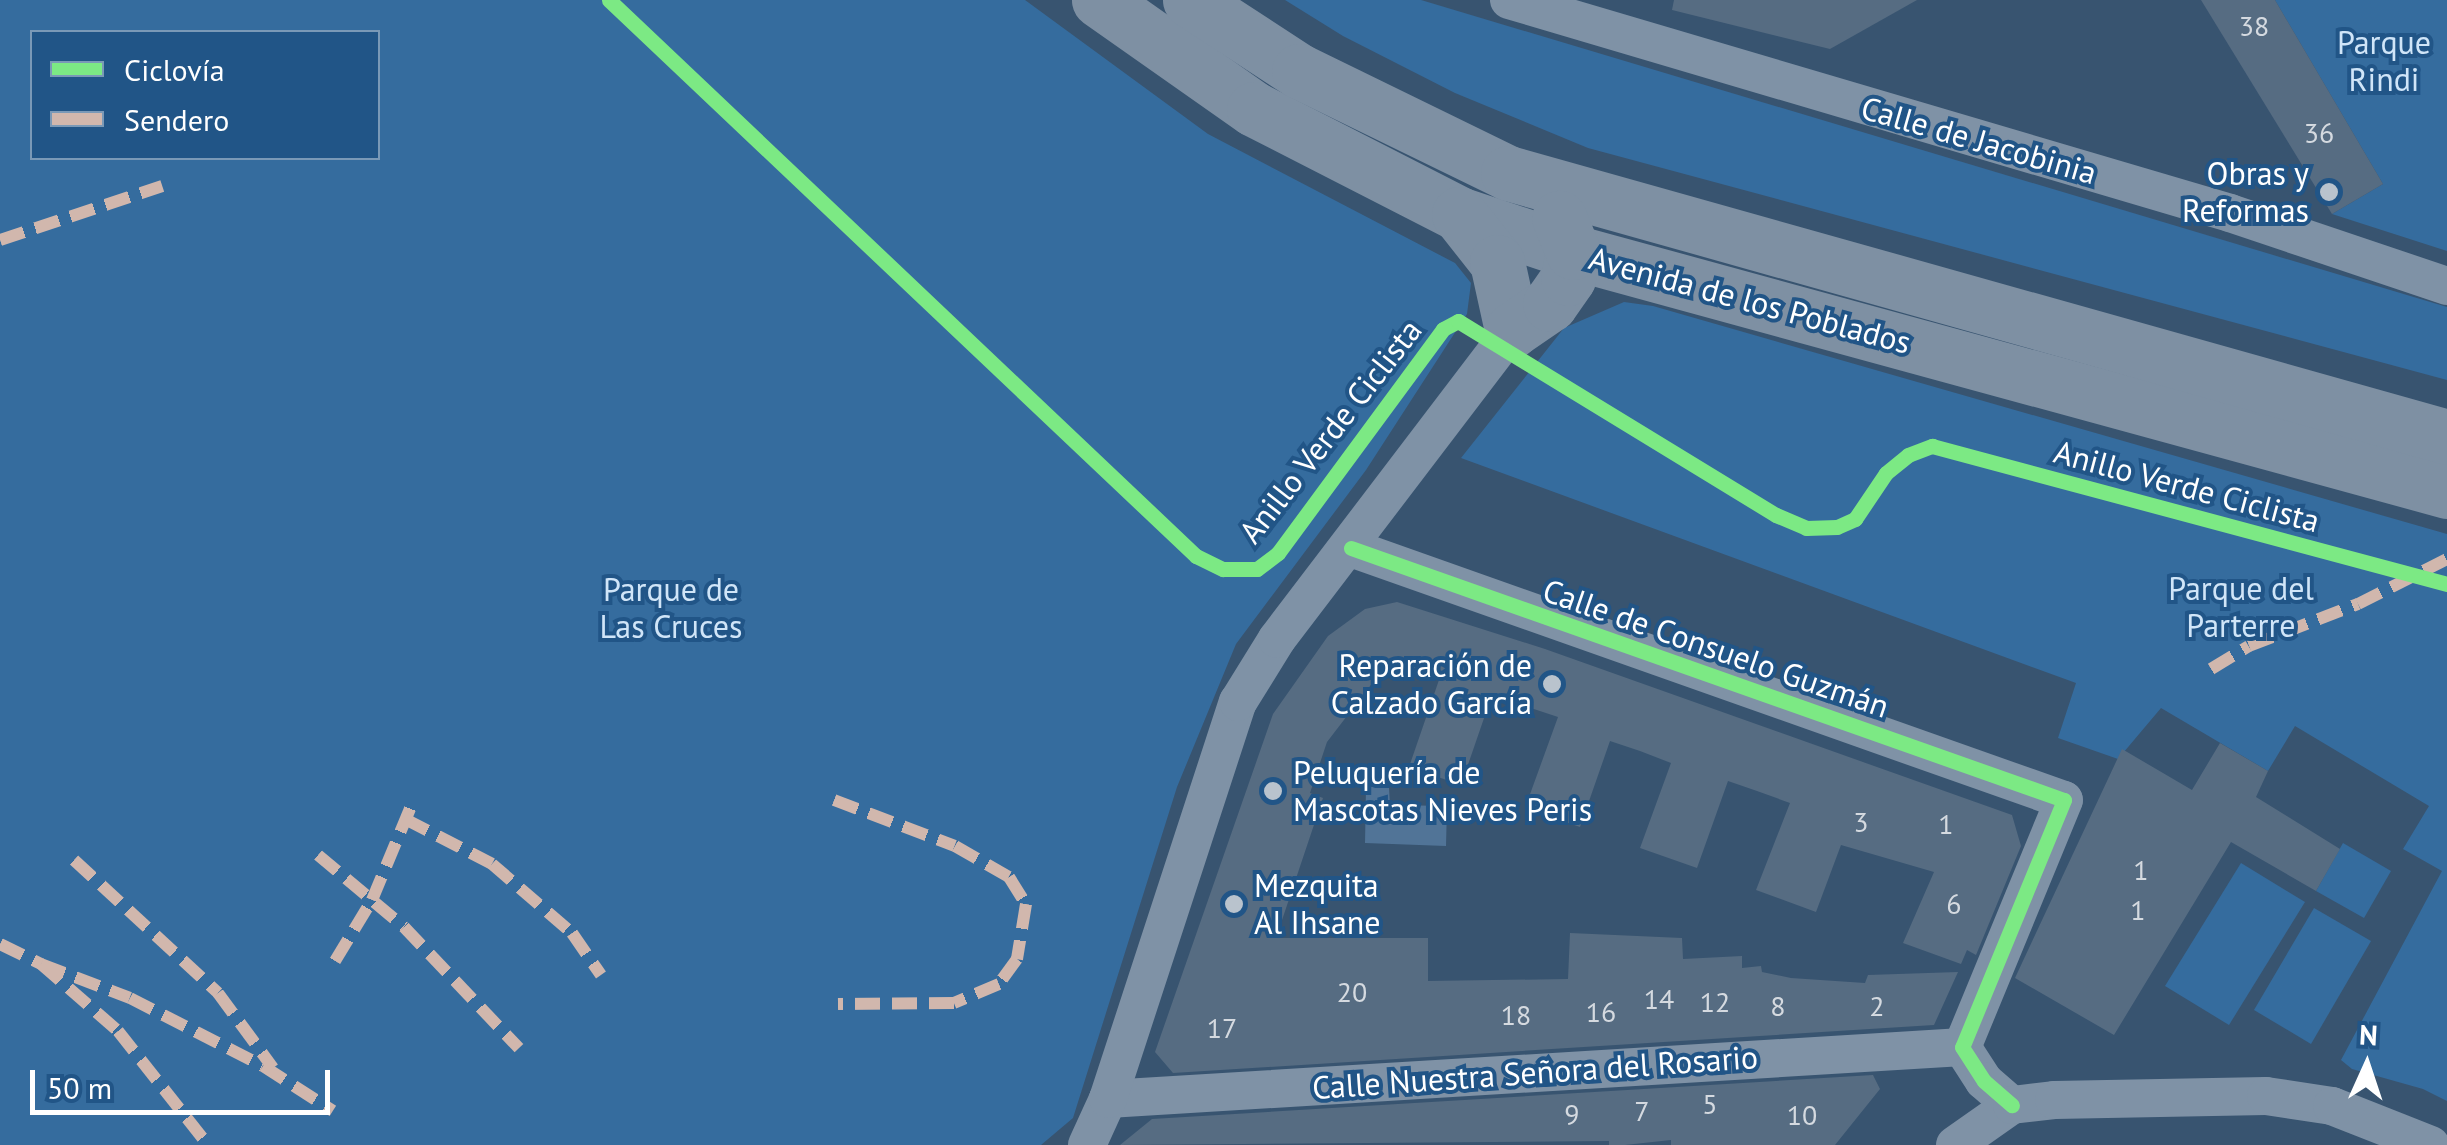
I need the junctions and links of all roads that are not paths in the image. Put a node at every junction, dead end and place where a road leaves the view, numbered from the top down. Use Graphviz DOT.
graph roads {
  1 [pos="1099,0"];
  2 [pos="1190,0"];
  3 [pos="1509,0"];
  4 [pos="1508,173"];
  5 [pos="1459,214"];
  6 [pos="1574,252"];
  7 [pos="2447,286"];
  8 [pos="1512,330"];
  9 [pos="2447,437"];
  10 [pos="2447,490"];
  11 [pos="1350,548"];
  12 [pos="1962,1047"];
  13 [pos="1108,1099"];
  14 [pos="2012,1105"];
  15 [pos="1091,1142"];
  16 [pos="1955,1145"];
  17 [pos="2431,1145"];
  1 -- 5 [label="main road, Avenida de los Poblados"];
  2 -- 4 [label="main road, Avenida de los Poblados"];
  3 -- 7 [label="street, Calle de Jacobinia"];
  4 -- 6 [label="main road"];
  4 -- 9 [label="main road, Avenida de los Poblados"];
  5 -- 6 [label="main road, Avenida de los Poblados"];
  5 -- 8 [label="main road"];
  6 -- 8 [label="main road"];
  6 -- 10 [label="main road, Avenida de los Poblados"];
  8 -- 11 [label="street"];
  11 -- 12 [label="street, Calle de Consuelo Guzmán"];
  11 -- 13 [label="street"];
  12 -- 13 [label="street, Calle Nuestra Señora del Rosario"];
  12 -- 14 [label="street"];
  13 -- 15 [label="street"];
  14 -- 16 [label="street"];
  14 -- 17 [label="street"];
}
